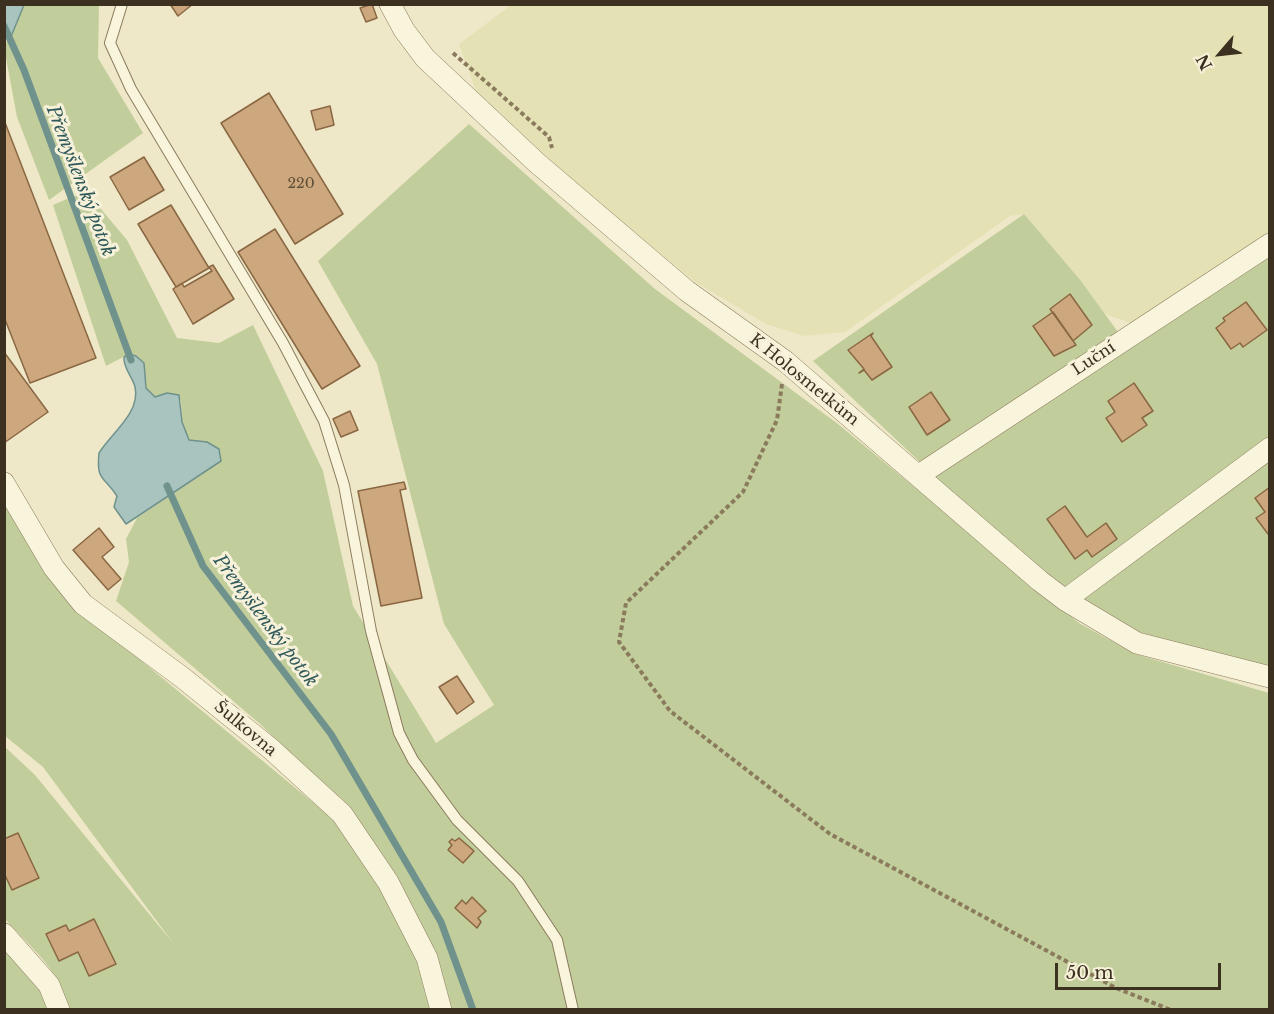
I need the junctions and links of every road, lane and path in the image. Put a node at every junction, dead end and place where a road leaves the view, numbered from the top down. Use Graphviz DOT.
graph roads {
  1 [pos="122,4"];
  2 [pos="390,4"];
  3 [pos="443,51"];
  4 [pos="561,156"];
  5 [pos="1269,244"];
  6 [pos="785,361"];
  7 [pos="1269,448"];
  8 [pos="919,475"];
  9 [pos="4,483"];
  10 [pos="1065,600"];
  11 [pos="1269,677"];
  12 [pos="4,934"];
  13 [pos="59,1010"];
  14 [pos="441,1010"];
  15 [pos="573,1010"];
  16 [pos="1170,1010"];
  1 -- 15 [label="lane"];
  2 -- 6 [label="street, K Holosmetkům"];
  3 -- 4 [label="path"];
  5 -- 8 [label="street, Luční"];
  6 -- 8 [label="street, K Holosmetkům"];
  6 -- 16 [label="path"];
  7 -- 10 [label="street"];
  8 -- 10 [label="street, K Holosmetkům"];
  9 -- 14 [label="street, Šulkovna"];
  10 -- 11 [label="street, K Holosmetkům"];
  12 -- 13 [label="street"];
}
